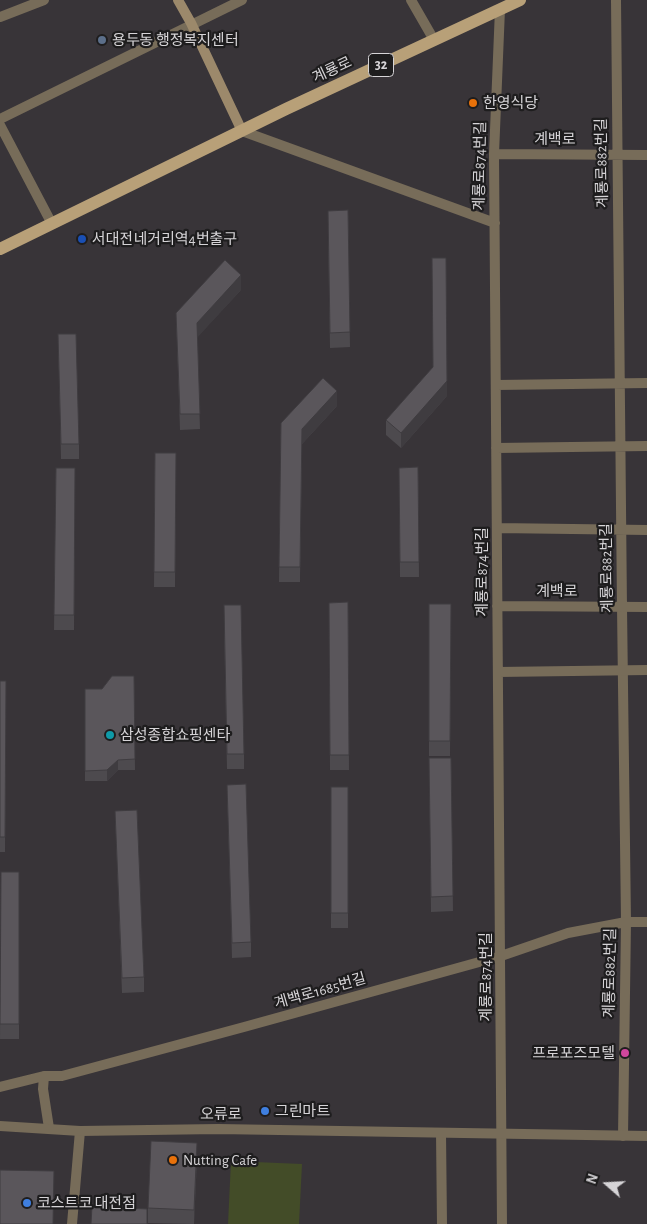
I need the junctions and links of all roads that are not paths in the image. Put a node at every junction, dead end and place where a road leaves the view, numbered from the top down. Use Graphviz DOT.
graph roads {
  1 [pos="44,0"];
  2 [pos="178,0"];
  3 [pos="242,0"];
  4 [pos="411,0"];
  5 [pos="518,0"];
  6 [pos="616,0"];
  7 [pos="500,9"];
  8 [pos="0,17"];
  9 [pos="191,23"];
  10 [pos="434,40"];
  11 [pos="0,118"];
  12 [pos="0,125"];
  13 [pos="242,131"];
  14 [pos="494,154"];
  15 [pos="617,154"];
  16 [pos="647,155"];
  17 [pos="495,223"];
  18 [pos="52,224"];
  19 [pos="0,249"];
  20 [pos="647,383"];
  21 [pos="496,384"];
  22 [pos="620,384"];
  23 [pos="621,446"];
  24 [pos="647,446"];
  25 [pos="496,448"];
  26 [pos="497,528"];
  27 [pos="647,530"];
  28 [pos="622,531"];
  29 [pos="498,606"];
  30 [pos="622,606"];
  31 [pos="647,607"];
  32 [pos="623,670"];
  33 [pos="647,670"];
  34 [pos="498,672"];
  35 [pos="626,922"];
  36 [pos="647,922"];
  37 [pos="501,956"];
  38 [pos="44,1076"];
  39 [pos="0,1087"];
  40 [pos="0,1126"];
  41 [pos="49,1128"];
  42 [pos="80,1130"];
  43 [pos="441,1133"];
  44 [pos="500,1134"];
  45 [pos="623,1136"];
  46 [pos="647,1136"];
  47 [pos="72,1224"];
  48 [pos="442,1224"];
  49 [pos="502,1224"];
  1 -- 8 [label="street"];
  2 -- 9 [label="main road"];
  3 -- 9 [label="street"];
  4 -- 10 [label="street"];
  5 -- 7 [label="main road, 계룡로 / 32"];
  6 -- 15 [label="street, 계룡로882번길"];
  7 -- 10 [label="main road, 계룡로 / 32"];
  7 -- 14 [label="street, 계룡로874번길"];
  9 -- 11 [label="street"];
  9 -- 13 [label="main road"];
  10 -- 13 [label="main road, 계룡로 / 32"];
  12 -- 18 [label="street"];
  13 -- 17 [label="street"];
  13 -- 18 [label="main road, 계룡로 / 32"];
  14 -- 15 [label="street, 계백로"];
  14 -- 17 [label="street, 계룡로874번길"];
  15 -- 16 [label="street, 계백로"];
  15 -- 22 [label="street, 계룡로882번길"];
  17 -- 21 [label="street, 계룡로874번길"];
  18 -- 19 [label="main road, 계룡로 / 32"];
  20 -- 22 [label="street"];
  21 -- 22 [label="street"];
  21 -- 25 [label="street, 계룡로874번길"];
  22 -- 23 [label="street, 계룡로882번길"];
  23 -- 24 [label="street"];
  23 -- 25 [label="street"];
  23 -- 28 [label="street, 계룡로882번길"];
  25 -- 26 [label="street, 계룡로874번길"];
  26 -- 28 [label="street"];
  26 -- 29 [label="street, 계룡로874번길"];
  27 -- 28 [label="street"];
  28 -- 30 [label="street, 계룡로882번길"];
  29 -- 30 [label="street, 계백로"];
  29 -- 34 [label="street, 계룡로874번길"];
  30 -- 31 [label="street, 계백로"];
  30 -- 32 [label="street, 계룡로882번길"];
  32 -- 33 [label="street"];
  32 -- 34 [label="street"];
  32 -- 35 [label="street, 계룡로882번길"];
  34 -- 37 [label="street, 계룡로874번길"];
  35 -- 36 [label="street, 계백로1685번길"];
  35 -- 37 [label="street, 계백로1685번길"];
  35 -- 45 [label="street, 계룡로882번길"];
  37 -- 38 [label="street, 계백로1685번길"];
  37 -- 44 [label="street, 계룡로874번길"];
  38 -- 39 [label="street, 계백로1685번길"];
  38 -- 41 [label="street"];
  40 -- 41 [label="street, 오류로"];
  41 -- 42 [label="street, 오류로"];
  42 -- 43 [label="street, 오류로"];
  42 -- 47 [label="street"];
  43 -- 44 [label="street, 오류로"];
  43 -- 48 [label="street"];
  44 -- 45 [label="street, 오류로"];
  44 -- 49 [label="street"];
  45 -- 46 [label="street, 오류로"];
}
